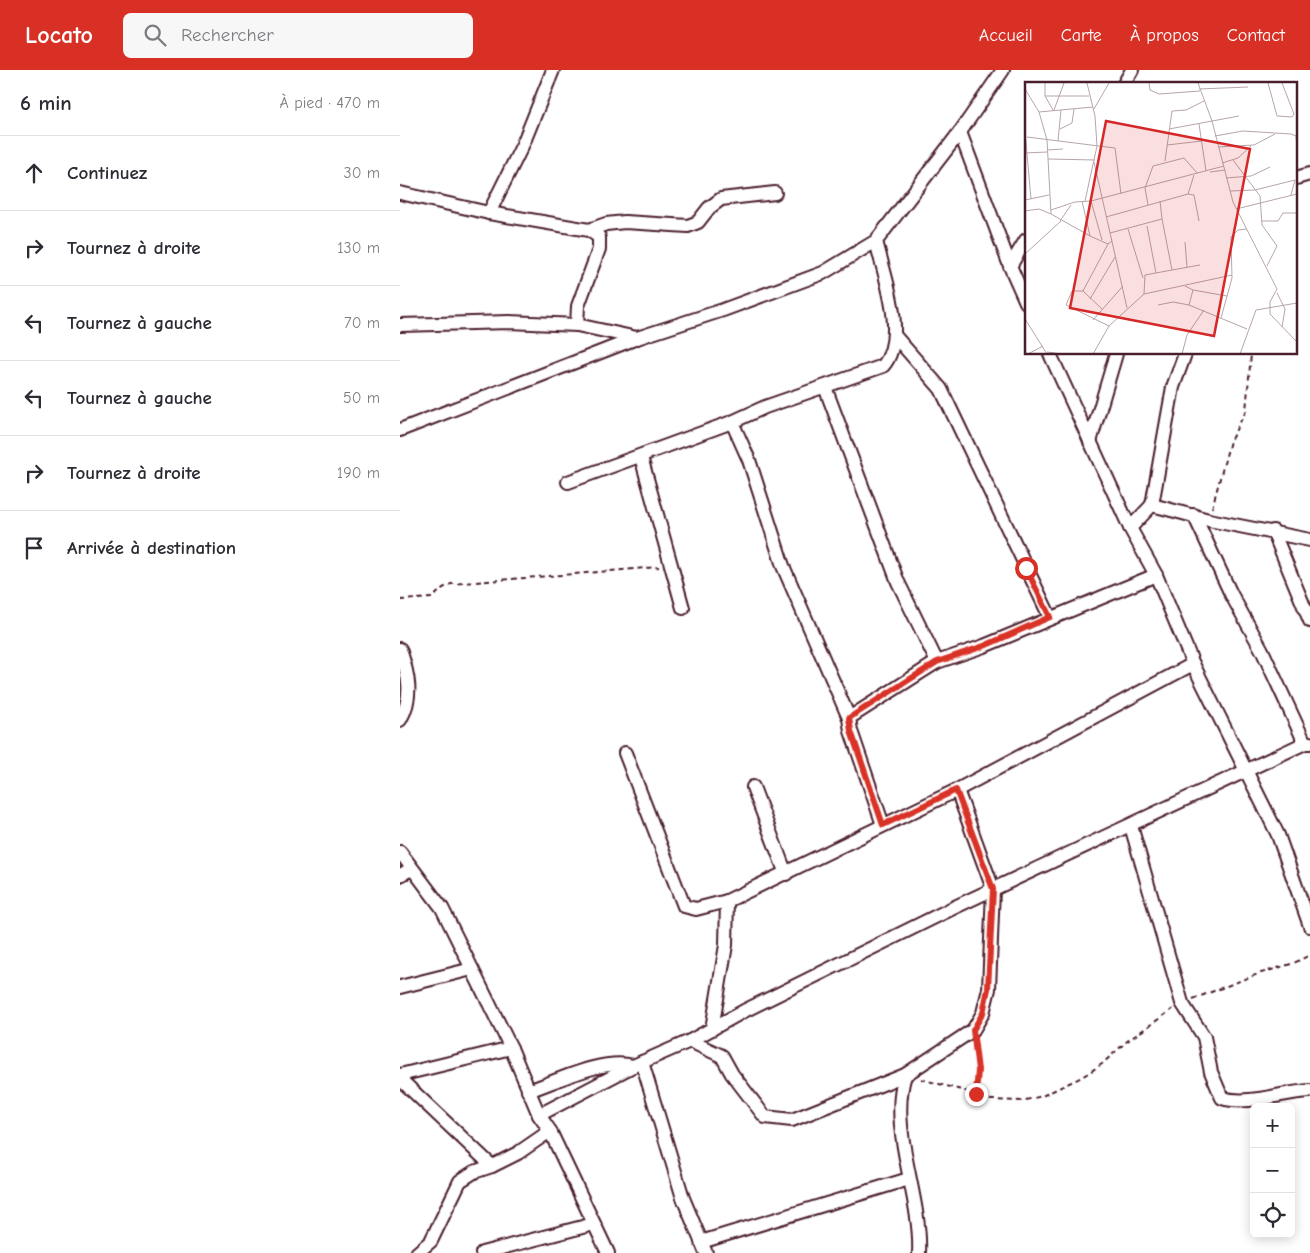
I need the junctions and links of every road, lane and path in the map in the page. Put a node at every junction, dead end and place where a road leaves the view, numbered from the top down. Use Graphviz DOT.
graph roads {
  1 [pos="553,70"];
  2 [pos="1003,70"];
  3 [pos="1132,70"];
  4 [pos="1125,82"];
  5 [pos="960,132"];
  6 [pos="400,193"];
  7 [pos="775,193"];
  8 [pos="488,213"];
  9 [pos="589,230"];
  10 [pos="876,240"];
  11 [pos="1025,242"];
  12 [pos="1010,266"];
  13 [pos="1025,300"];
  14 [pos="400,325"];
  15 [pos="577,325"];
  16 [pos="894,335"];
  17 [pos="637,338"];
  18 [pos="1050,355"];
  19 [pos="1116,355"];
  20 [pos="1185,355"];
  21 [pos="1251,355"];
  22 [pos="825,387"];
  23 [pos="732,422"];
  24 [pos="400,430"];
  25 [pos="1090,442"];
  26 [pos="641,457"];
  27 [pos="568,482"];
  28 [pos="1152,505"];
  29 [pos="1194,515"];
  30 [pos="1209,520"];
  31 [pos="1130,528"];
  32 [pos="1273,531"];
  33 [pos="1310,540"];
  34 [pos="672,566"];
  35 [pos="1156,575"];
  36 [pos="400,600"];
  37 [pos="683,608"];
  38 [pos="1050,617"];
  39 [pos="1310,621"];
  40 [pos="400,649"];
  41 [pos="937,662"];
  42 [pos="1193,664"];
  43 [pos="849,718"];
  44 [pos="400,720"];
  45 [pos="1307,743"];
  46 [pos="625,753"];
  47 [pos="1244,770"];
  48 [pos="753,787"];
  49 [pos="956,790"];
  50 [pos="883,825"];
  51 [pos="1131,826"];
  52 [pos="400,852"];
  53 [pos="412,868"];
  54 [pos="786,874"];
  55 [pos="400,875"];
  56 [pos="993,889"];
  57 [pos="727,902"];
  58 [pos="1310,926"];
  59 [pos="1310,955"];
  60 [pos="472,969"];
  61 [pos="400,987"];
  62 [pos="1182,1003"];
  63 [pos="712,1029"];
  64 [pos="973,1030"];
  65 [pos="690,1041"];
  66 [pos="511,1048"];
  67 [pos="637,1064"];
  68 [pos="400,1075"];
  69 [pos="906,1075"];
  70 [pos="400,1079"];
  71 [pos="528,1091"];
  72 [pos="1310,1091"];
  73 [pos="976,1094"];
  74 [pos="539,1115"];
  75 [pos="550,1131"];
  76 [pos="492,1166"];
  77 [pos="909,1179"];
  78 [pos="594,1224"];
  79 [pos="704,1247"];
  80 [pos="417,1253"];
  81 [pos="482,1253"];
  82 [pos="608,1253"];
  83 [pos="919,1253"];
  1 -- 8 [label="street"];
  2 -- 5 [label="street"];
  3 -- 4 [label="street"];
  5 -- 10 [label="street"];
  5 -- 12 [label="street"];
  6 -- 8 [label="street"];
  7 -- 9 [label="street"];
  8 -- 9 [label="street"];
  9 -- 15 [label="street"];
  10 -- 16 [label="street"];
  10 -- 17 [label="street"];
  11 -- 12 [label="street"];
  12 -- 13 [label="street"];
  14 -- 15 [label="street"];
  15 -- 17 [label="street"];
  16 -- 22 [label="street"];
  16 -- 38 [label="street"];
  17 -- 24 [label="street"];
  18 -- 25 [label="street"];
  19 -- 25 [label="street"];
  20 -- 28 [label="street"];
  21 -- 30 [label="path"];
  22 -- 23 [label="street"];
  22 -- 41 [label="street"];
  23 -- 26 [label="street"];
  23 -- 43 [label="street"];
  25 -- 31 [label="street"];
  26 -- 27 [label="street"];
  26 -- 34 [label="street"];
  28 -- 29 [label="street"];
  28 -- 31 [label="street"];
  29 -- 30 [label="street"];
  29 -- 45 [label="street"];
  30 -- 32 [label="street"];
  31 -- 35 [label="street"];
  32 -- 33 [label="street"];
  32 -- 39 [label="street"];
  34 -- 36 [label="path"];
  34 -- 37 [label="street"];
  35 -- 38 [label="street"];
  35 -- 42 [label="street"];
  38 -- 41 [label="street"];
  40 -- 44 [label="street"];
  41 -- 43 [label="street"];
  42 -- 47 [label="street"];
  42 -- 49 [label="street"];
  43 -- 50 [label="street"];
  45 -- 47 [label="street"];
  46 -- 57 [label="street"];
  47 -- 51 [label="street"];
  47 -- 58 [label="street"];
  48 -- 54 [label="street"];
  49 -- 50 [label="street"];
  49 -- 56 [label="street"];
  50 -- 54 [label="street"];
  51 -- 56 [label="street"];
  51 -- 62 [label="street"];
  52 -- 53 [label="street"];
  53 -- 55 [label="street"];
  53 -- 60 [label="street"];
  54 -- 57 [label="street"];
  56 -- 63 [label="street"];
  56 -- 64 [label="street"];
  57 -- 63 [label="street"];
  59 -- 62 [label="path"];
  60 -- 61 [label="street"];
  60 -- 66 [label="street"];
  62 -- 72 [label="street"];
  62 -- 73 [label="path"];
  63 -- 65 [label="street"];
  64 -- 69 [label="street"];
  64 -- 73 [label="path"];
  65 -- 67 [label="street"];
  65 -- 69 [label="street"];
  66 -- 68 [label="street"];
  66 -- 71 [label="street"];
  67 -- 71 [label="street"];
  67 -- 74 [label="street"];
  67 -- 79 [label="street"];
  69 -- 73 [label="path"];
  69 -- 77 [label="street"];
  70 -- 76 [label="street"];
  71 -- 74 [label="street"];
  74 -- 75 [label="street"];
  75 -- 76 [label="street"];
  75 -- 78 [label="street"];
  76 -- 80 [label="street"];
  77 -- 79 [label="street"];
  77 -- 83 [label="street"];
  78 -- 81 [label="street"];
  78 -- 82 [label="street"];
}
